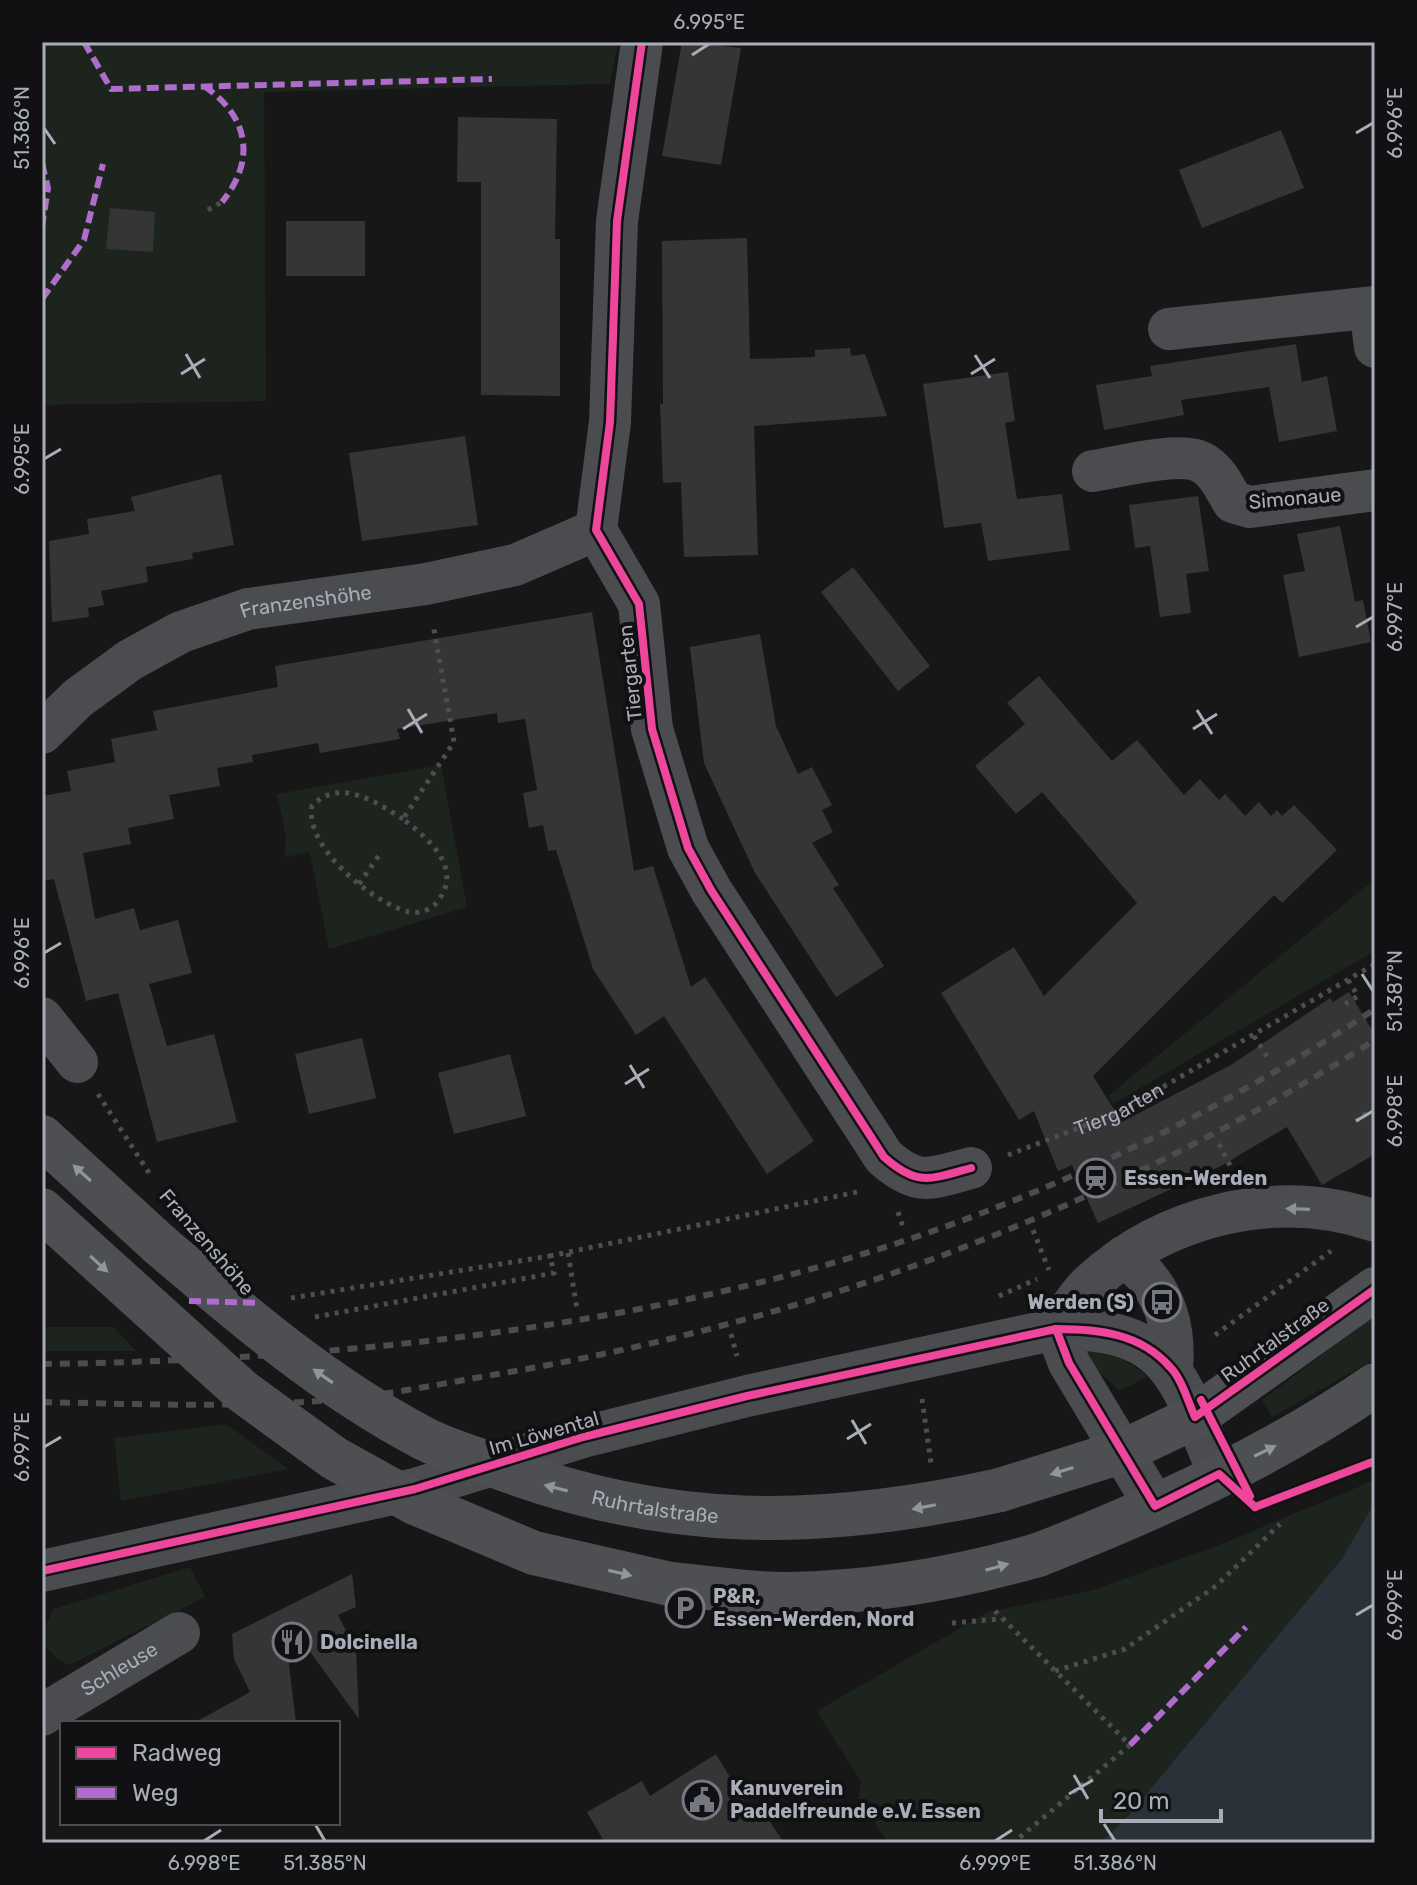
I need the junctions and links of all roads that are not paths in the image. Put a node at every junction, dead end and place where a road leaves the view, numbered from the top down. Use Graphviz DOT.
graph roads {
  1 [pos="642,42"];
  2 [pos="1373,320"];
  3 [pos="1169,329"];
  4 [pos="1093,471"];
  5 [pos="1375,490"];
  6 [pos="596,530"];
  7 [pos="42,733"];
  8 [pos="42,1018"];
  9 [pos="77,1062"];
  10 [pos="42,1137"];
  11 [pos="971,1168"];
  12 [pos="42,1210"];
  13 [pos="1367,1218"];
  14 [pos="1125,1256"];
  15 [pos="1375,1289"];
  16 [pos="1056,1329"];
  17 [pos="1172,1368"];
  18 [pos="1375,1385"];
  19 [pos="1195,1417"];
  20 [pos="1375,1422"];
  21 [pos="1312,1429"];
  22 [pos="1124,1451"];
  23 [pos="1219,1474"];
  24 [pos="1155,1506"];
  25 [pos="42,1571"];
  26 [pos="179,1633"];
  27 [pos="48,1697"];
  1 -- 6 [label="street"];
  2 -- 3 [label="street"];
  4 -- 5 [label="street, Simonaue"];
  6 -- 7 [label="street, Franzenshöhe"];
  6 -- 11 [label="street, Tiergarten"];
  8 -- 9 [label="street"];
  22 -- 10 [label="main road, Ruhrtalstraße, one-way, bridge"];
  12 -- 24 [label="main road, one-way, bridge"];
  13 -- 14 [label="street, one-way"];
  14 -- 16 [label="street"];
  14 -- 17 [label="street"];
  15 -- 19 [label="main road, Ruhrtalstraße"];
  16 -- 17 [label="street, Im Löwental"];
  16 -- 22 [label="street"];
  16 -- 25 [label="street, Im Löwental"];
  17 -- 19 [label="street"];
  18 -- 21 [label="main road"];
  19 -- 22 [label="main road, Ruhrtalstraße"];
  19 -- 23 [label="street"];
  20 -- 21 [label="main road"];
  23 -- 21 [label="main road, one-way"];
  22 -- 24 [label="street"];
  23 -- 24 [label="main road"];
  26 -- 27 [label="street, Schleuse"];
}
